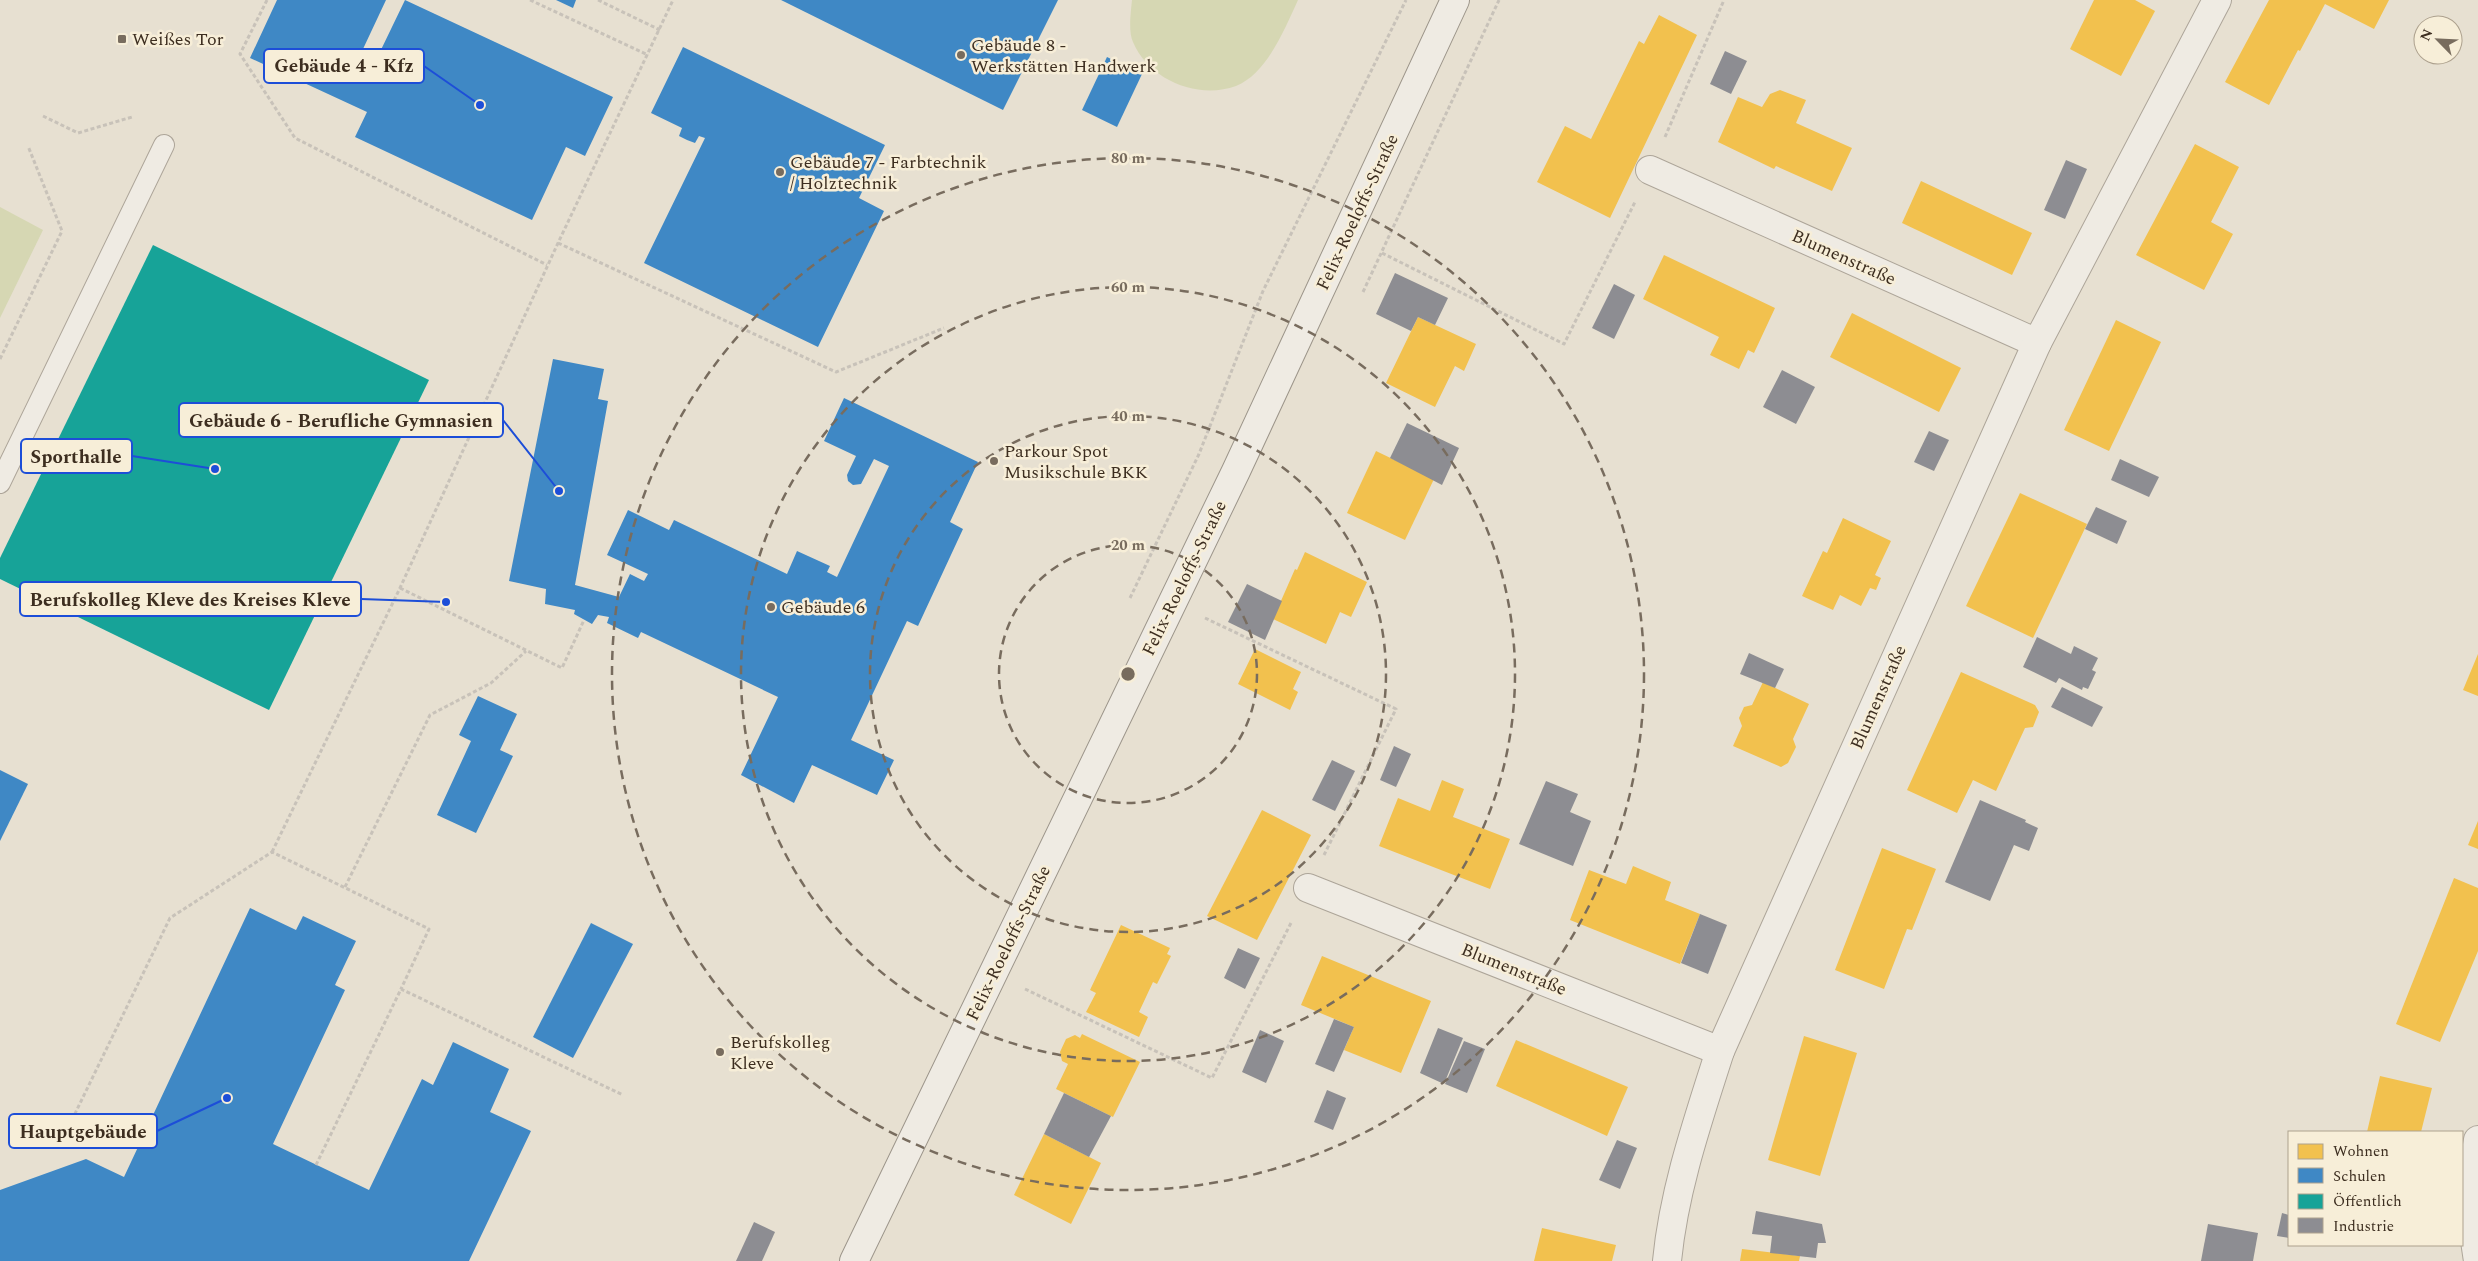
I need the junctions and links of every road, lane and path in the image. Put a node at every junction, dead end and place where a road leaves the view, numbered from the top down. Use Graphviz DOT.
graph roads {
  1 [pos="267,0"];
  2 [pos="530,0"];
  3 [pos="598,0"];
  4 [pos="673,0"];
  5 [pos="1406,0"];
  6 [pos="1455,0"];
  7 [pos="1724,0"];
  8 [pos="2217,0"];
  9 [pos="660,30"];
  10 [pos="648,54"];
  11 [pos="43,116"];
  12 [pos="132,117"];
  13 [pos="164,145"];
  14 [pos="28,146"];
  15 [pos="1650,170"];
  16 [pos="558,243"];
  17 [pos="1382,253"];
  18 [pos="548,265"];
  19 [pos="944,328"];
  20 [pos="2037,344"];
  21 [pos="0,360"];
  22 [pos="0,483"];
  23 [pos="400,588"];
  24 [pos="1127,606"];
  25 [pos="1204,618"];
  26 [pos="584,620"];
  27 [pos="526,651"];
  28 [pos="272,852"];
  29 [pos="345,887"];
  30 [pos="1308,888"];
  31 [pos="1020,986"];
  32 [pos="401,989"];
  33 [pos="1720,1051"];
  34 [pos="623,1096"];
  35 [pos="68,1126"];
  36 [pos="2478,1140"];
  37 [pos="316,1165"];
  38 [pos="854,1261"];
  39 [pos="1667,1261"];
  40 [pos="2478,1261"];
  1 -- 18 [label="path"];
  2 -- 10 [label="path"];
  3 -- 9 [label="path"];
  4 -- 9 [label="path"];
  5 -- 24 [label="path"];
  6 -- 38 [label="street, Felix-Roeloffs-Straße"];
  7 -- 15 [label="path"];
  8 -- 20 [label="street, Blumenstraße"];
  9 -- 10 [label="path"];
  10 -- 16 [label="path"];
  11 -- 12 [label="path"];
  13 -- 22 [label="lane"];
  14 -- 21 [label="path"];
  15 -- 17 [label="path"];
  15 -- 20 [label="street, Blumenstraße"];
  16 -- 18 [label="path"];
  16 -- 19 [label="path"];
  18 -- 23 [label="path"];
  20 -- 33 [label="street, Blumenstraße"];
  23 -- 27 [label="path"];
  23 -- 28 [label="path"];
  25 -- 30 [label="path"];
  26 -- 27 [label="path"];
  27 -- 29 [label="path"];
  28 -- 29 [label="path"];
  28 -- 35 [label="path"];
  29 -- 32 [label="path"];
  30 -- 31 [label="path"];
  30 -- 33 [label="street, Blumenstraße"];
  32 -- 34 [label="path"];
  32 -- 37 [label="path"];
  33 -- 39 [label="street, Blumenstraße"];
  36 -- 40 [label="street"];
}
